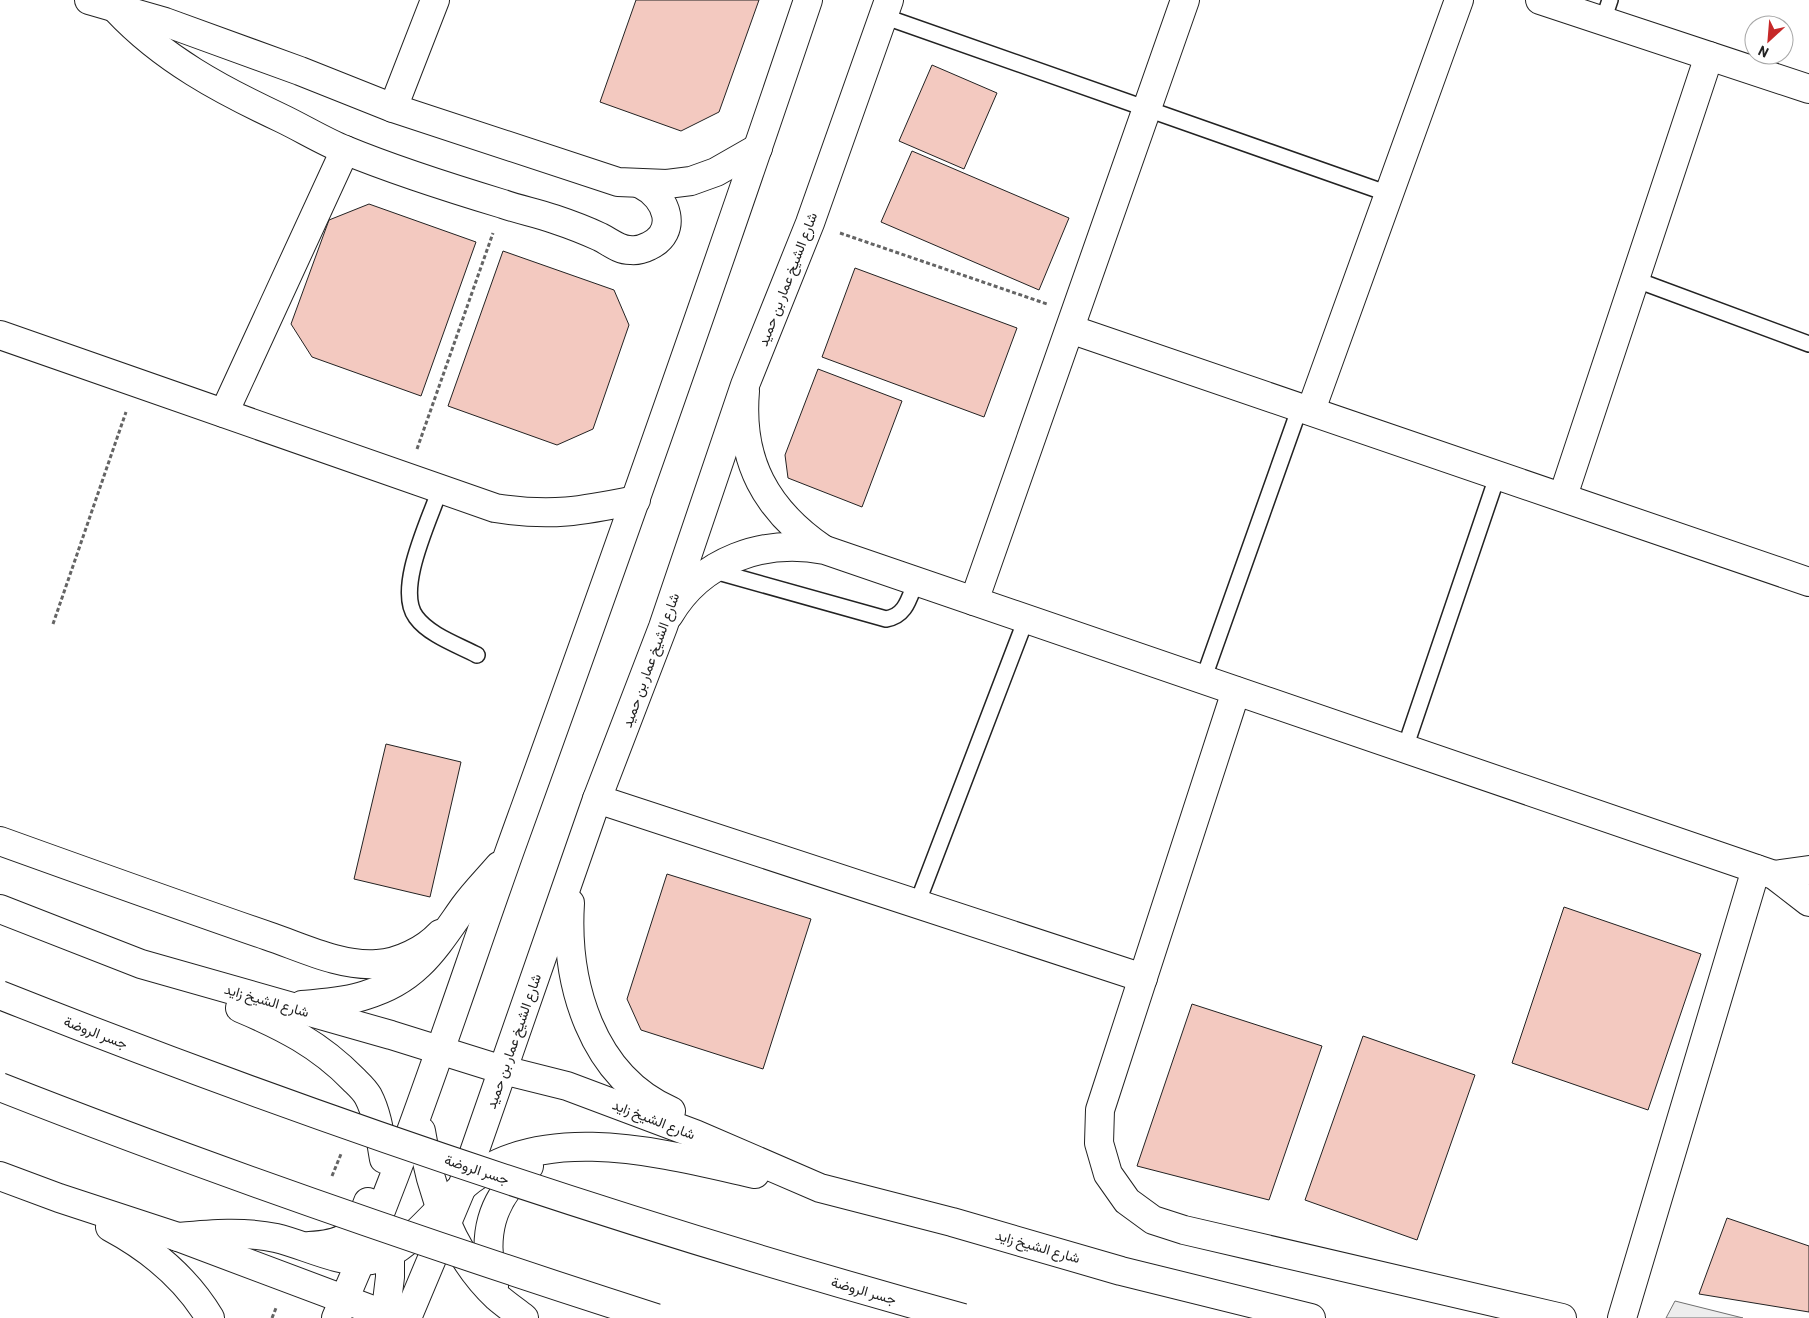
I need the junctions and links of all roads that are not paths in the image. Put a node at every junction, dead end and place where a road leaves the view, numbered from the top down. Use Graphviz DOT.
graph roads {
  1 [pos="89,0"];
  2 [pos="435,0"];
  3 [pos="808,0"];
  4 [pos="1185,0"];
  5 [pos="1459,0"];
  6 [pos="1540,0"];
  7 [pos="886,8"];
  8 [pos="116,9"];
  9 [pos="1607,10"];
  10 [pos="1709,56"];
  11 [pos="1809,87"];
  12 [pos="393,108"];
  13 [pos="1148,108"];
  14 [pos="758,148"];
  15 [pos="344,150"];
  16 [pos="642,185"];
  17 [pos="1389,194"];
  18 [pos="1634,279"];
  19 [pos="1073,321"];
  20 [pos="0,335"];
  21 [pos="1809,344"];
  22 [pos="745,385"];
  23 [pos="1306,408"];
  24 [pos="224,413"];
  25 [pos="1498,474"];
  26 [pos="440,489"];
  27 [pos="1562,496"];
  28 [pos="636,500"];
  29 [pos="825,550"];
  30 [pos="712,570"];
  31 [pos="916,581"];
  32 [pos="1809,582"];
  33 [pos="974,601"];
  34 [pos="1026,619"];
  35 [pos="663,627"];
  36 [pos="477,655"];
  37 [pos="1203,680"];
  38 [pos="1236,691"];
  39 [pos="1405,748"];
  40 [pos="597,799"];
  41 [pos="0,841"];
  42 [pos="508,856"];
  43 [pos="1809,870"];
  44 [pos="1765,872"];
  45 [pos="572,873"];
  46 [pos="1809,902"];
  47 [pos="917,904"];
  48 [pos="464,906"];
  49 [pos="0,909"];
  50 [pos="141,964"];
  51 [pos="1143,978"];
  52 [pos="0,995"];
  53 [pos="289,1007"];
  54 [pos="441,1050"];
  55 [pos="503,1070"];
  56 [pos="0,1087"];
  57 [pos="420,1107"];
  58 [pos="547,1150"];
  59 [pos="384,1162"];
  60 [pos="0,1176"];
  61 [pos="462,1187"];
  62 [pos="820,1188"];
  63 [pos="388,1194"];
  64 [pos="59,1198"];
  65 [pos="444,1216"];
  66 [pos="952,1222"];
  67 [pos="178,1238"];
  68 [pos="302,1246"];
  69 [pos="390,1252"];
  70 [pos="361,1260"];
  71 [pos="496,1296"];
  72 [pos="340,1309"];
  73 [pos="393,1317"];
  74 [pos="210,1318"];
  75 [pos="524,1318"];
  76 [pos="656,1318"];
  77 [pos="963,1318"];
  78 [pos="1311,1318"];
  79 [pos="1562,1318"];
  80 [pos="1622,1318"];
  1 -- 8 [label="street"];
  2 -- 12 [label="street"];
  3 -- 14 [label="street"];
  4 -- 13 [label="street"];
  5 -- 17 [label="street"];
  6 -- 9 [label="street"];
  7 -- 13 [label="lane"];
  7 -- 22 [label="street, شارع الشيخ عمار بن حميد"];
  8 -- 12 [label="street"];
  8 -- 15 [label="street"];
  9 -- 10 [label="street"];
  10 -- 11 [label="street"];
  10 -- 18 [label="street"];
  12 -- 16 [label="street"];
  13 -- 17 [label="lane"];
  13 -- 19 [label="street"];
  14 -- 16 [label="street"];
  14 -- 28 [label="street"];
  15 -- 16 [label="street"];
  15 -- 24 [label="street"];
  17 -- 23 [label="street"];
  18 -- 21 [label="lane"];
  18 -- 27 [label="street"];
  19 -- 23 [label="street"];
  19 -- 33 [label="street"];
  20 -- 24 [label="street"];
  22 -- 29 [label="street"];
  22 -- 35 [label="street, شارع الشيخ عمار بن حميد"];
  23 -- 25 [label="street"];
  23 -- 37 [label="lane"];
  24 -- 26 [label="street"];
  25 -- 27 [label="street"];
  25 -- 39 [label="lane"];
  26 -- 28 [label="street"];
  26 -- 36 [label="lane"];
  27 -- 32 [label="street"];
  28 -- 42 [label="street"];
  29 -- 30 [label="street"];
  29 -- 31 [label="street"];
  30 -- 31 [label="lane"];
  30 -- 35 [label="street"];
  31 -- 33 [label="street"];
  33 -- 34 [label="street"];
  34 -- 37 [label="street"];
  34 -- 47 [label="lane"];
  35 -- 40 [label="street, شارع الشيخ عمار بن حميد"];
  37 -- 38 [label="street"];
  38 -- 39 [label="street"];
  38 -- 51 [label="street"];
  39 -- 44 [label="street"];
  40 -- 45 [label="street, شارع الشيخ عمار بن حميد"];
  40 -- 47 [label="street"];
  41 -- 48 [label="street"];
  42 -- 48 [label="street"];
  42 -- 54 [label="street"];
  43 -- 44 [label="street"];
  44 -- 46 [label="street"];
  44 -- 80 [label="street"];
  45 -- 55 [label="street, شارع الشيخ عمار بن حميد"];
  45 -- 66 [label="street"];
  47 -- 51 [label="street"];
  48 -- 53 [label="street"];
  49 -- 50 [label="street, شارع الشيخ زايد"];
  50 -- 53 [label="street, شارع الشيخ زايد"];
  50 -- 59 [label="street"];
  51 -- 79 [label="street"];
  52 -- 77 [label="street, جسر الروضة, bridge"];
  53 -- 54 [label="street, شارع الشيخ زايد"];
  54 -- 55 [label="street, شارع الشيخ زايد"];
  54 -- 57 [label="street"];
  55 -- 61 [label="street, شارع الشيخ عمار بن حميد"];
  55 -- 62 [label="street, شارع الشيخ زايد"];
  56 -- 76 [label="street, bridge"];
  57 -- 63 [label="street"];
  57 -- 65 [label="street"];
  58 -- 61 [label="street"];
  58 -- 62 [label="street"];
  58 -- 71 [label="street"];
  59 -- 63 [label="street"];
  59 -- 68 [label="street"];
  60 -- 64 [label="street"];
  61 -- 65 [label="street, شارع الشيخ عمار بن حميد"];
  62 -- 66 [label="street, شارع الشيخ زايد"];
  63 -- 69 [label="street"];
  63 -- 70 [label="street"];
  64 -- 67 [label="street"];
  64 -- 74 [label="street"];
  65 -- 69 [label="street"];
  65 -- 71 [label="street"];
  65 -- 73 [label="street, شارع الشيخ عمار بن حميد"];
  66 -- 78 [label="street, شارع الشيخ زايد"];
  67 -- 68 [label="street"];
  67 -- 72 [label="street"];
  68 -- 70 [label="street"];
  69 -- 70 [label="street"];
  69 -- 73 [label="street"];
  70 -- 72 [label="street"];
  71 -- 75 [label="street"];
  72 -- 73 [label="street"];
}
